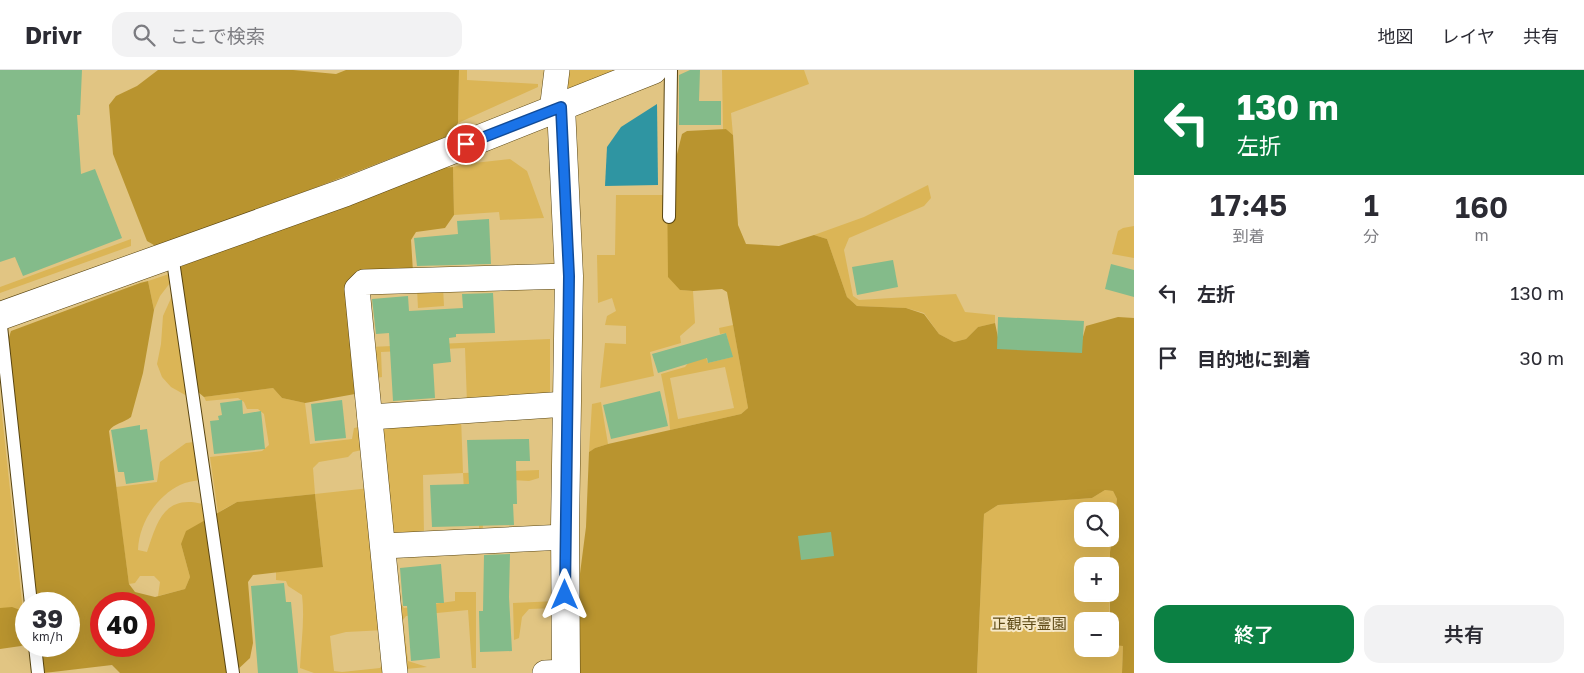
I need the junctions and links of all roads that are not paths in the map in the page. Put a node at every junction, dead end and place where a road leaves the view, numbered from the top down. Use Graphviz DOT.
graph roads {
  1 [pos="557,70"];
  2 [pos="652,70"];
  3 [pos="671,70"];
  4 [pos="557,109"];
  5 [pos="669,217"];
  6 [pos="172,254"];
  7 [pos="569,276"];
  8 [pos="0,316"];
  9 [pos="567,404"];
  10 [pos="370,417"];
  11 [pos="565,537"];
  12 [pos="383,546"];
  13 [pos="29,592"];
  14 [pos="36,657"];
  15 [pos="38,673"];
  16 [pos="233,673"];
  17 [pos="395,673"];
  18 [pos="559,673"];
  1 -- 4 [label="street"];
  2 -- 4 [label="street"];
  3 -- 5 [label="lane"];
  4 -- 6 [label="street"];
  4 -- 7 [label="street"];
  6 -- 8 [label="street"];
  6 -- 16 [label="lane"];
  7 -- 9 [label="street"];
  7 -- 10 [label="street"];
  8 -- 13 [label="lane"];
  9 -- 10 [label="street"];
  9 -- 11 [label="street"];
  10 -- 12 [label="street"];
  11 -- 12 [label="street"];
  11 -- 18 [label="street"];
  12 -- 17 [label="street"];
  14 -- 15 [label="lane"];
}
